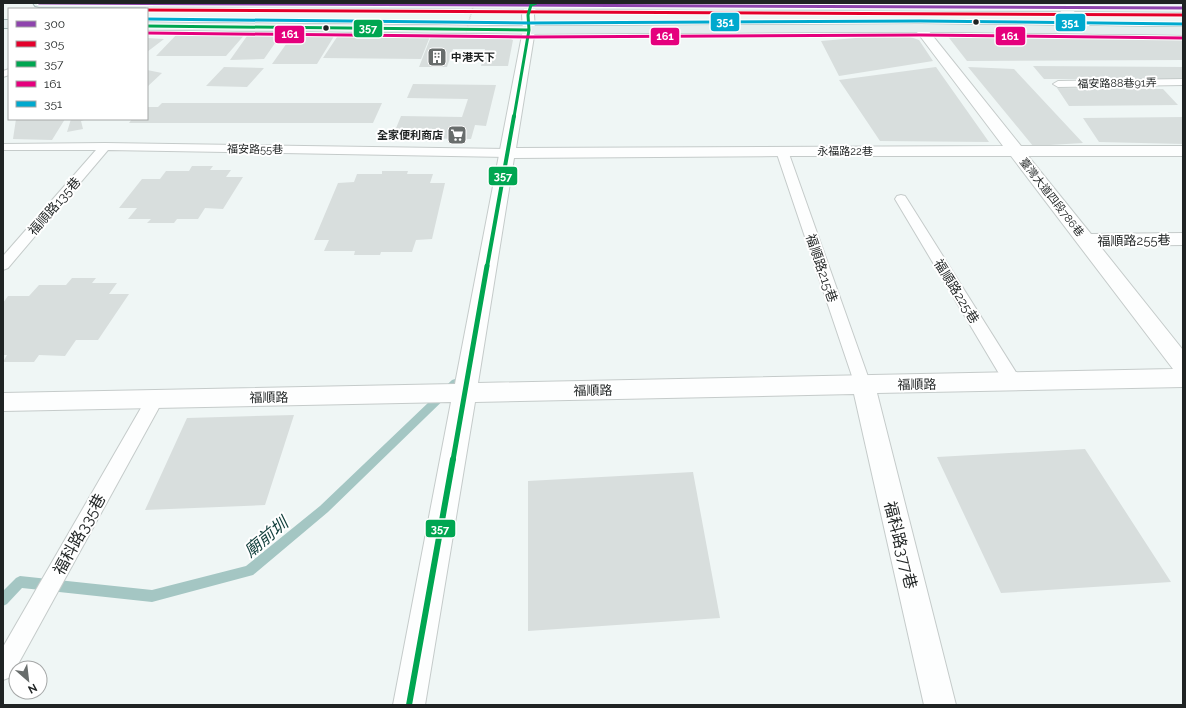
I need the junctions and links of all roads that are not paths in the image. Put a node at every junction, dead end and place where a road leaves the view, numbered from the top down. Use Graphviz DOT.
graph roads {
  1 [pos="39,3"];
  2 [pos="1061,6"];
  3 [pos="1183,8"];
  4 [pos="531,13"];
  5 [pos="148,15"];
  6 [pos="1076,19"];
  7 [pos="1183,19"];
  8 [pos="148,26"];
  9 [pos="920,28"];
  10 [pos="1087,30"];
  11 [pos="1183,31"];
  12 [pos="1058,84"];
  13 [pos="1181,84"];
  14 [pos="105,146"];
  15 [pos="3,147"];
  16 [pos="782,151"];
  17 [pos="1183,151"];
  18 [pos="1016,152"];
  19 [pos="507,153"];
  20 [pos="901,199"];
  21 [pos="1183,239"];
  22 [pos="1085,240"];
  23 [pos="3,265"];
  24 [pos="1183,366"];
  25 [pos="1183,378"];
  26 [pos="1013,382"];
  27 [pos="862,385"];
  28 [pos="464,392"];
  29 [pos="155,399"];
  30 [pos="3,402"];
  31 [pos="3,669"];
  32 [pos="408,705"];
  33 [pos="940,705"];
  1 -- 4 [label="main road"];
  2 -- 3 [label="main road"];
  2 -- 4 [label="main road"];
  2 -- 6 [label="street"];
  4 -- 5 [label="main road"];
  4 -- 6 [label="main road"];
  4 -- 8 [label="main road"];
  4 -- 9 [label="main road"];
  4 -- 19 [label="street"];
  6 -- 7 [label="main road"];
  6 -- 10 [label="street"];
  9 -- 10 [label="main road"];
  9 -- 18 [label="street, 臺灣大道四段786巷"];
  10 -- 11 [label="main road"];
  12 -- 13 [label="lane, 福安路88巷91弄"];
  14 -- 15 [label="lane, 福安路55巷"];
  14 -- 19 [label="lane, 福安路55巷"];
  14 -- 23 [label="lane, 福順路135巷"];
  16 -- 18 [label="street, 永福路22巷"];
  16 -- 19 [label="street, 永福路22巷"];
  16 -- 27 [label="lane, 福順路215巷"];
  17 -- 18 [label="street, 永福路22巷"];
  18 -- 22 [label="street, 臺灣大道四段786巷"];
  19 -- 28 [label="street"];
  20 -- 26 [label="lane, 福順路225巷"];
  21 -- 22 [label="street, 福順路255巷"];
  22 -- 24 [label="street, 臺灣大道四段786巷"];
  25 -- 26 [label="street, 福順路"];
  26 -- 27 [label="street, 福順路"];
  27 -- 28 [label="street, 福順路"];
  27 -- 33 [label="street, 福科路377巷"];
  28 -- 29 [label="street, 福順路"];
  28 -- 32 [label="street"];
  29 -- 30 [label="street, 福順路"];
  29 -- 31 [label="lane, 福科路335巷"];
}
